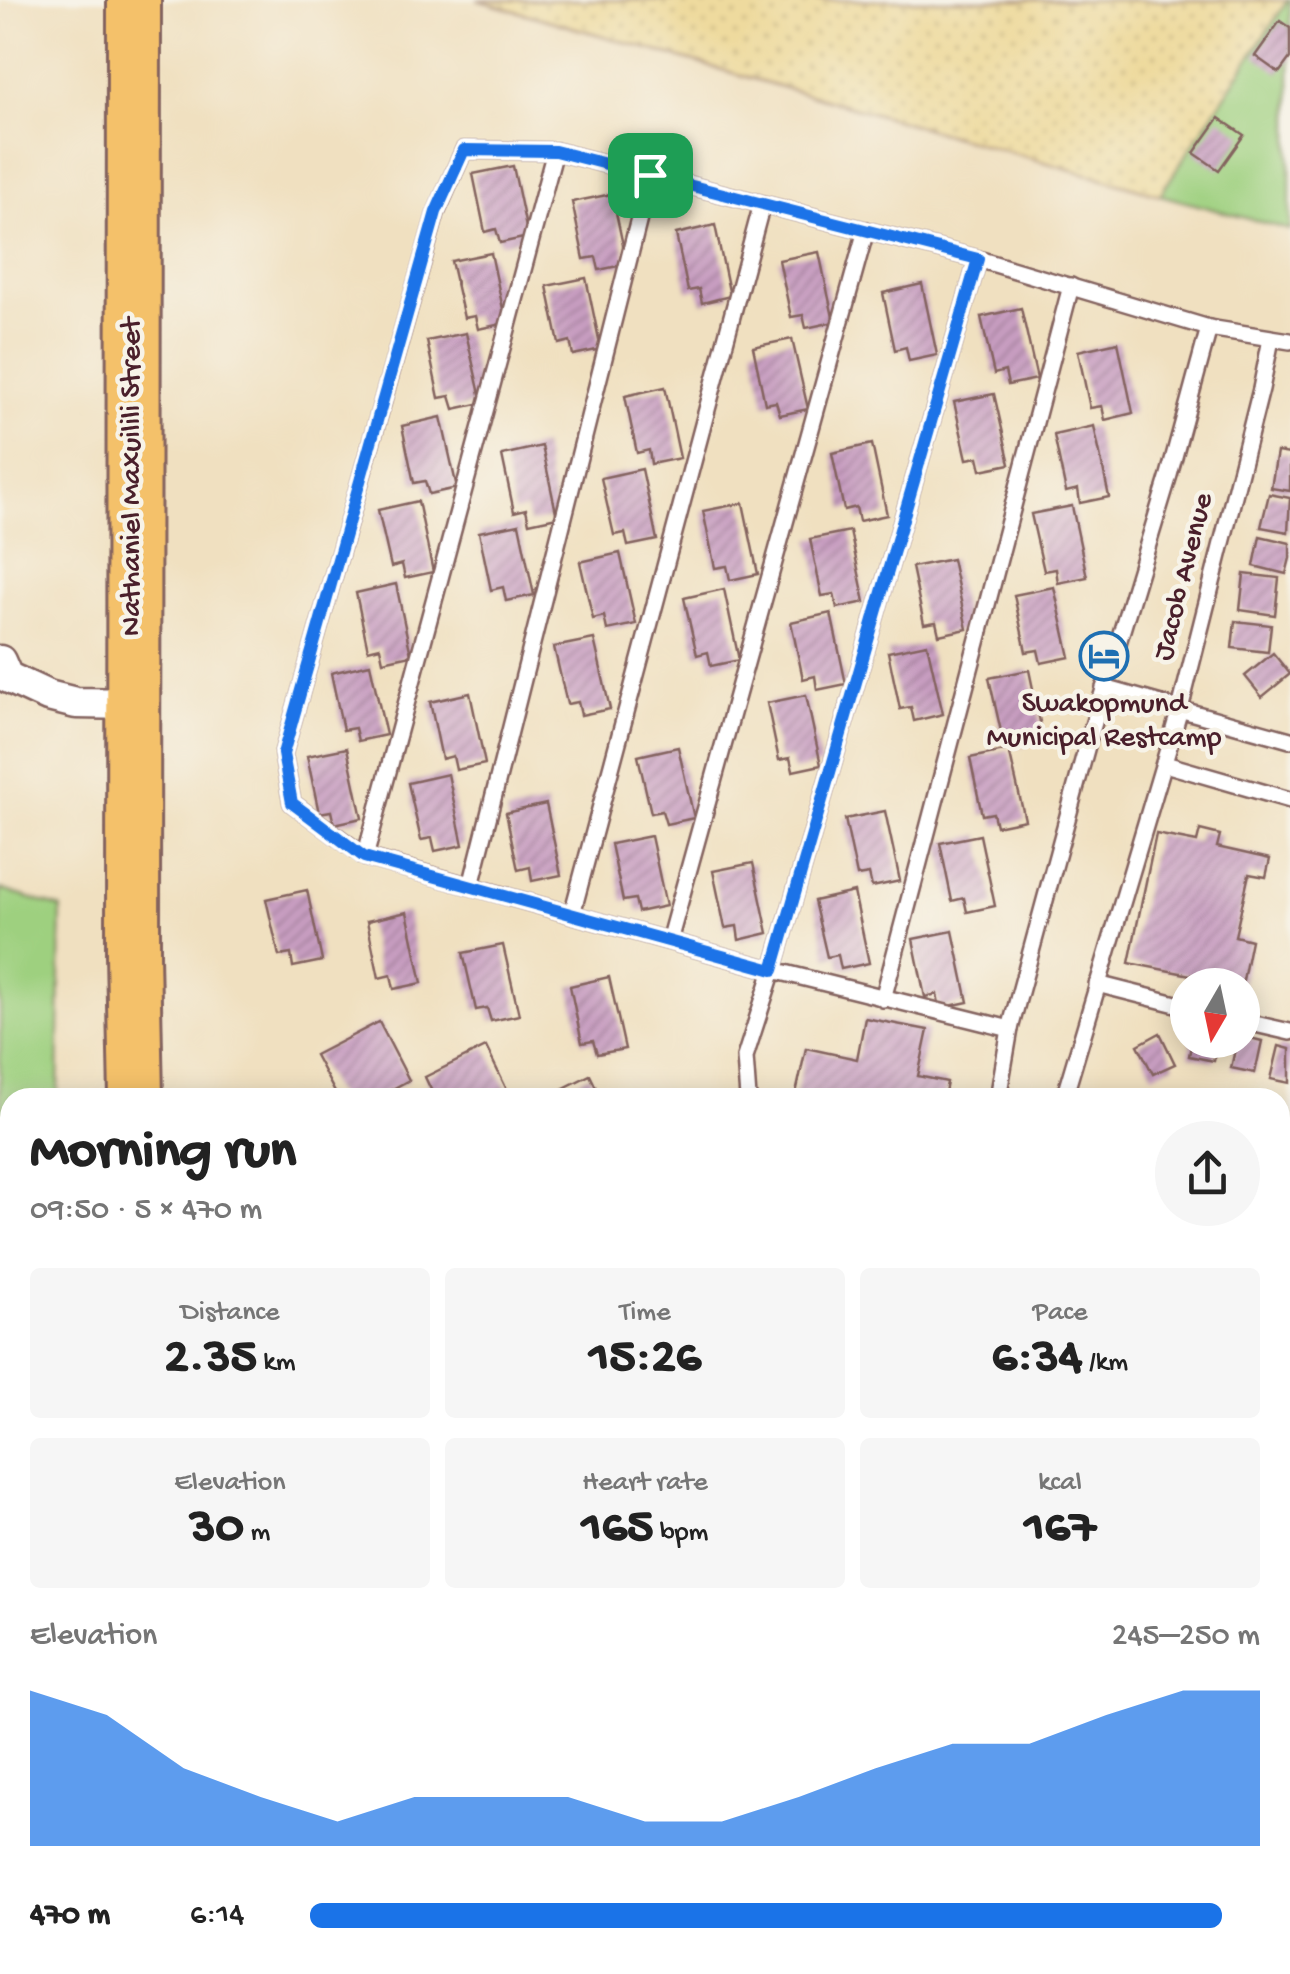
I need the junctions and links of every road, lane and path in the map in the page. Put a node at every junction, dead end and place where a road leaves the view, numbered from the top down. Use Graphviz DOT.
graph roads {
  1 [pos="134,0"];
  2 [pos="555,151"];
  3 [pos="650,175"];
  4 [pos="762,204"];
  5 [pos="866,230"];
  6 [pos="978,259"];
  7 [pos="1071,286"];
  8 [pos="1209,328"];
  9 [pos="1271,339"];
  10 [pos="1290,341"];
  11 [pos="2,672"];
  12 [pos="1104,688"];
  13 [pos="133,704"];
  14 [pos="1180,709"];
  15 [pos="1290,740"];
  16 [pos="1164,764"];
  17 [pos="1290,800"];
  18 [pos="364,857"];
  19 [pos="471,886"];
  20 [pos="572,914"];
  21 [pos="669,941"];
  22 [pos="134,955"];
  23 [pos="773,970"];
  24 [pos="1097,984"];
  25 [pos="883,999"];
  26 [pos="1170,1002"];
  27 [pos="1260,1024"];
  28 [pos="1010,1028"];
  29 [pos="1290,1032"];
  30 [pos="127,1088"];
  31 [pos="136,1088"];
  32 [pos="747,1088"];
  33 [pos="1000,1088"];
  34 [pos="1067,1088"];
  1 -- 13 [label="highway, Nathaniel Maxuilili Street"];
  2 -- 3 [label="lane"];
  2 -- 18 [label="lane"];
  2 -- 18 [label="lane"];
  3 -- 4 [label="lane"];
  3 -- 19 [label="lane"];
  4 -- 5 [label="lane"];
  4 -- 20 [label="lane"];
  5 -- 6 [label="lane"];
  5 -- 21 [label="lane"];
  6 -- 7 [label="lane"];
  6 -- 23 [label="lane"];
  7 -- 8 [label="lane"];
  7 -- 25 [label="lane"];
  8 -- 9 [label="lane"];
  8 -- 12 [label="lane, Jacob Avenue"];
  9 -- 10 [label="lane"];
  9 -- 14 [label="lane, Jacob Avenue"];
  11 -- 13 [label="street"];
  12 -- 14 [label="lane"];
  12 -- 28 [label="lane, Jacob Avenue"];
  13 -- 22 [label="highway, Nathaniel Maxuilili Street"];
  14 -- 15 [label="lane"];
  14 -- 16 [label="lane, Jacob Avenue"];
  16 -- 17 [label="lane"];
  16 -- 24 [label="lane, Jacob Avenue"];
  18 -- 19 [label="lane"];
  19 -- 20 [label="lane"];
  20 -- 21 [label="lane"];
  21 -- 23 [label="lane"];
  22 -- 30 [label="highway, Nathaniel Maxuilili Street"];
  22 -- 31 [label="highway, Nathaniel Maxuilili Street"];
  23 -- 25 [label="lane"];
  23 -- 32 [label="lane"];
  24 -- 26 [label="lane"];
  24 -- 34 [label="lane, Jacob Avenue"];
  25 -- 28 [label="lane"];
  27 -- 29 [label="lane"];
  28 -- 33 [label="lane, Jacob Avenue"];
}
